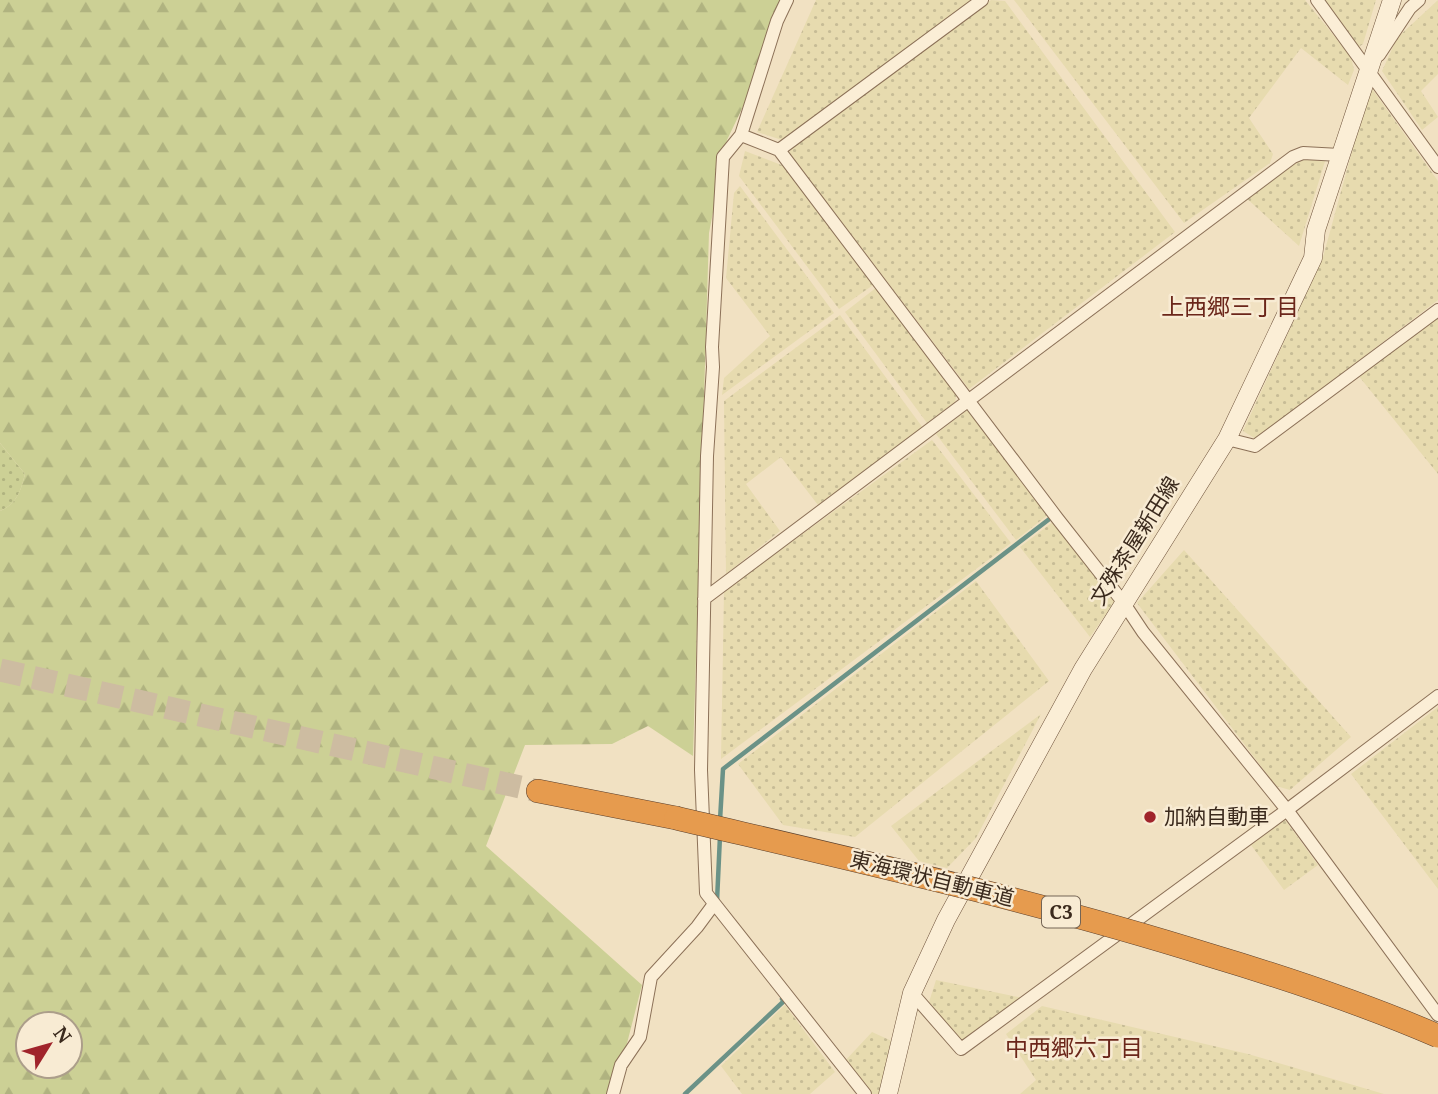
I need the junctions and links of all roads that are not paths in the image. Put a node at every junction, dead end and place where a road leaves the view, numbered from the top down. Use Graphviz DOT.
graph roads {
  1 [pos="787,0"];
  2 [pos="982,0"];
  3 [pos="1317,0"];
  4 [pos="1392,0"];
  5 [pos="1419,0"];
  6 [pos="1370,70"];
  7 [pos="741,135"];
  8 [pos="779,150"];
  9 [pos="1340,155"];
  10 [pos="1438,167"];
  11 [pos="1438,310"];
  12 [pos="969,401"];
  13 [pos="1227,439"];
  14 [pos="704,599"];
  15 [pos="1123,602"];
  16 [pos="1438,696"];
  17 [pos="538,791"];
  18 [pos="1287,810"];
  19 [pos="714,904"];
  20 [pos="912,993"];
  21 [pos="1438,1015"];
  22 [pos="1438,1036"];
  23 [pos="613,1094"];
  24 [pos="865,1094"];
  25 [pos="888,1094"];
  1 -- 7 [label="street"];
  2 -- 8 [label="street"];
  3 -- 6 [label="street"];
  4 -- 6 [label="main road, 文殊茶屋新田線"];
  5 -- 6 [label="street"];
  6 -- 9 [label="main road, 文殊茶屋新田線"];
  6 -- 10 [label="street"];
  7 -- 8 [label="street"];
  7 -- 14 [label="street"];
  8 -- 12 [label="street"];
  9 -- 12 [label="street"];
  9 -- 13 [label="main road, 文殊茶屋新田線"];
  11 -- 13 [label="street"];
  12 -- 14 [label="street"];
  12 -- 15 [label="street"];
  13 -- 15 [label="main road, 文殊茶屋新田線"];
  14 -- 19 [label="street"];
  15 -- 18 [label="street"];
  15 -- 20 [label="main road, 文殊茶屋新田線"];
  16 -- 18 [label="street"];
  17 -- 22 [label="highway, 東海環状自動車道 / C3, bridge"];
  18 -- 20 [label="street"];
  18 -- 21 [label="street"];
  19 -- 23 [label="street"];
  19 -- 24 [label="street"];
  20 -- 25 [label="main road, 文殊茶屋新田線"];
}
